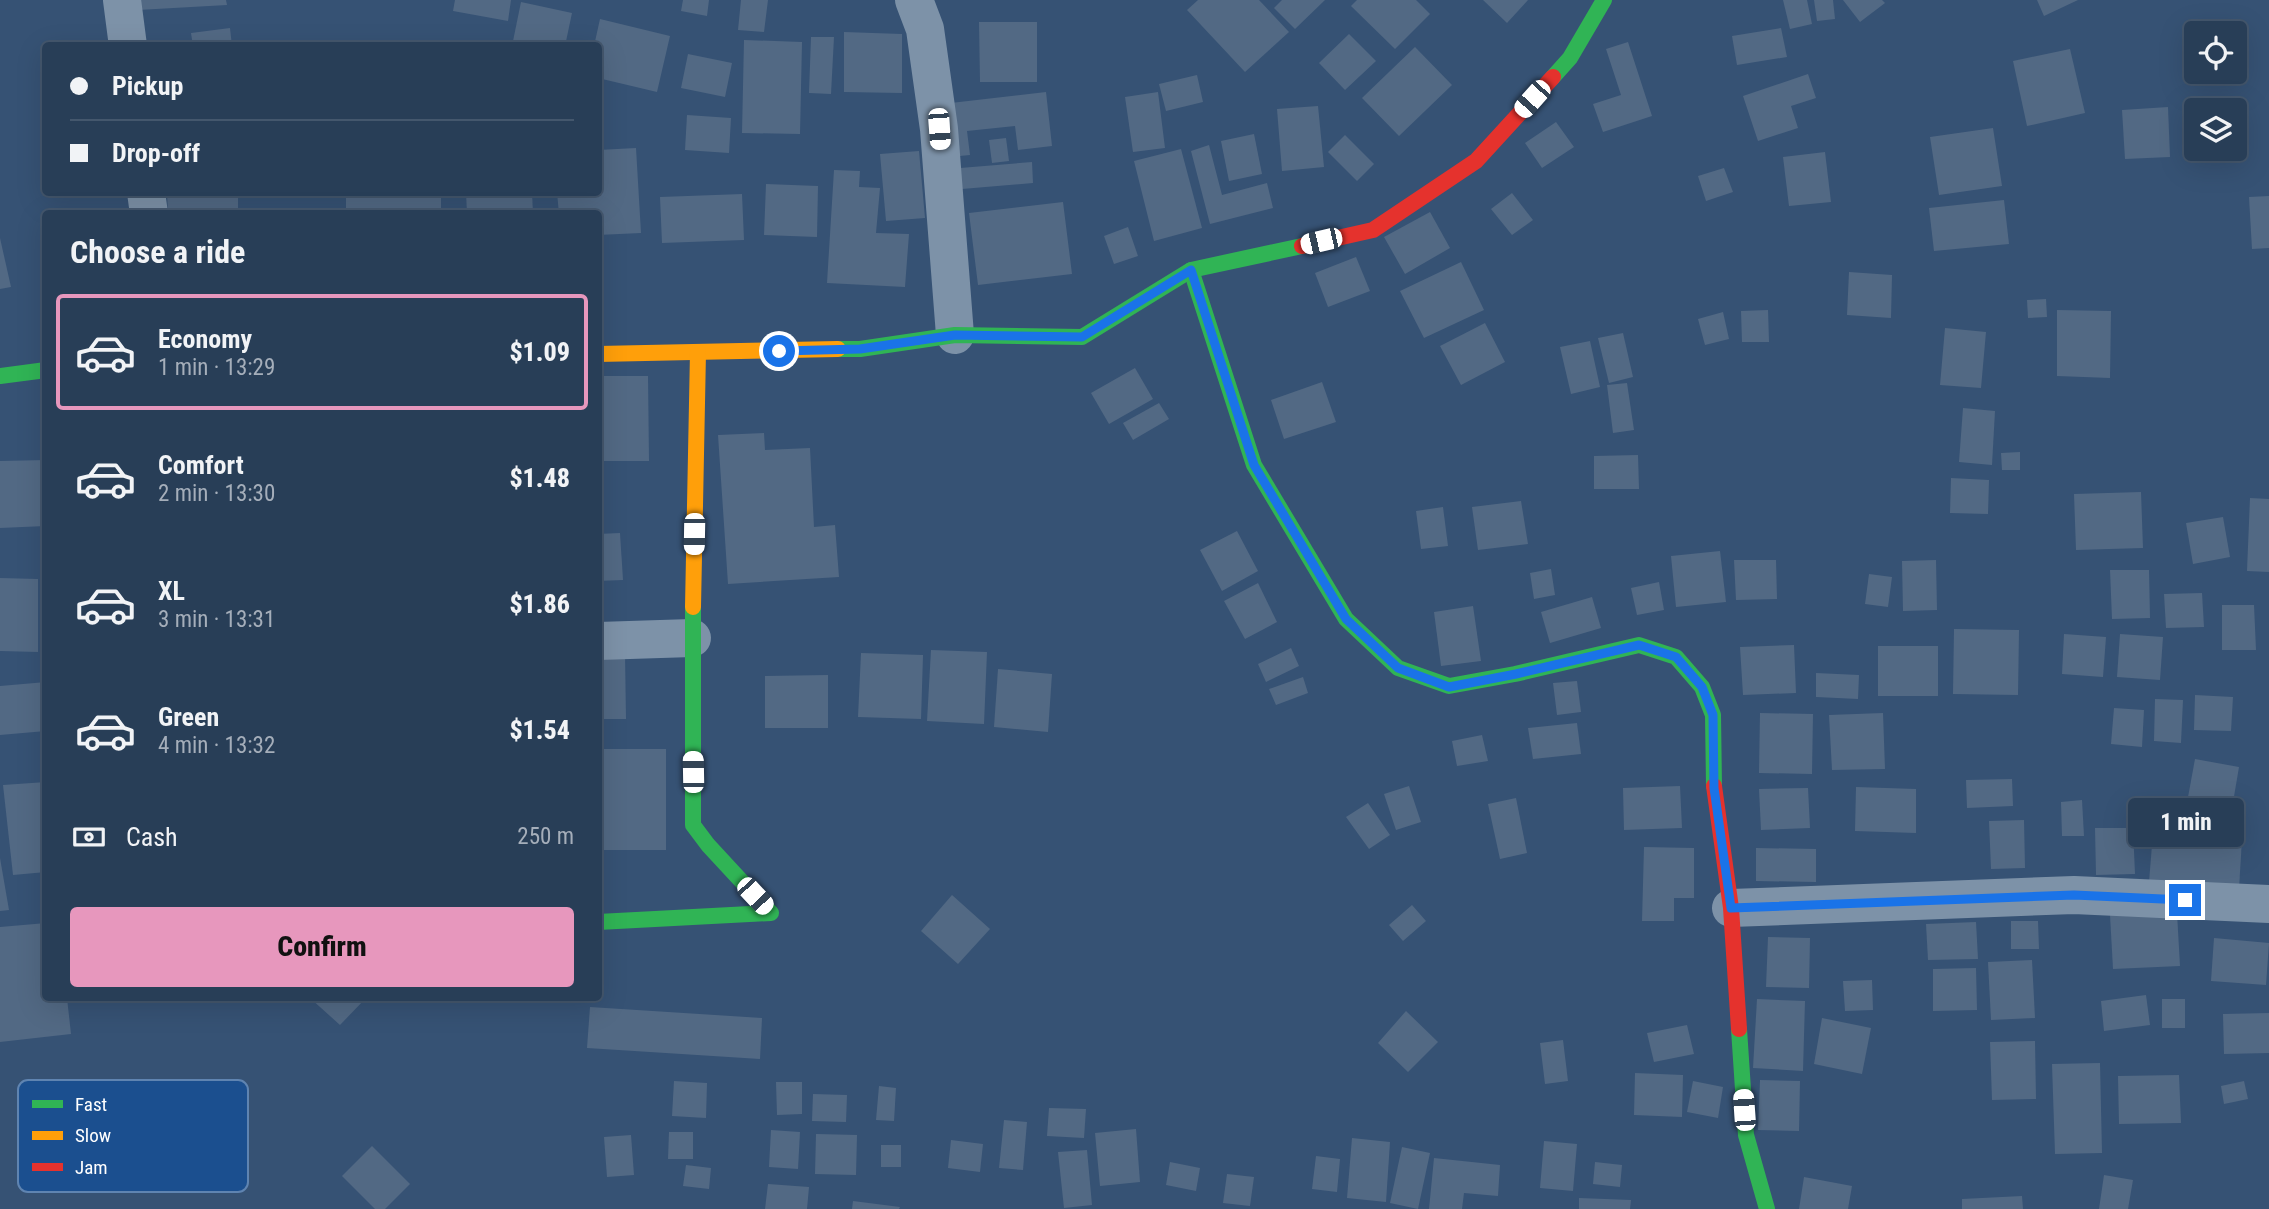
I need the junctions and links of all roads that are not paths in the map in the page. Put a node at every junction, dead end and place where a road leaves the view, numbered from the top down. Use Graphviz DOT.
graph roads {
  1 [pos="122,0"];
  2 [pos="914,0"];
  3 [pos="1604,0"];
  4 [pos="127,42"];
  5 [pos="1191,270"];
  6 [pos="955,335"];
  7 [pos="698,352"];
  8 [pos="602,354"];
  9 [pos="42,371"];
  10 [pos="0,376"];
  11 [pos="692,638"];
  12 [pos="602,641"];
  13 [pos="2269,904"];
  14 [pos="1731,908"];
  15 [pos="602,922"];
  16 [pos="1767,1209"];
  1 -- 4 [label="street"];
  2 -- 6 [label="street"];
  3 -- 5 [label="street"];
  5 -- 6 [label="street"];
  5 -- 14 [label="street"];
  6 -- 7 [label="street"];
  7 -- 8 [label="street"];
  7 -- 11 [label="street"];
  9 -- 10 [label="street"];
  11 -- 12 [label="street"];
  11 -- 15 [label="street"];
  13 -- 14 [label="street"];
  14 -- 16 [label="street"];
}
